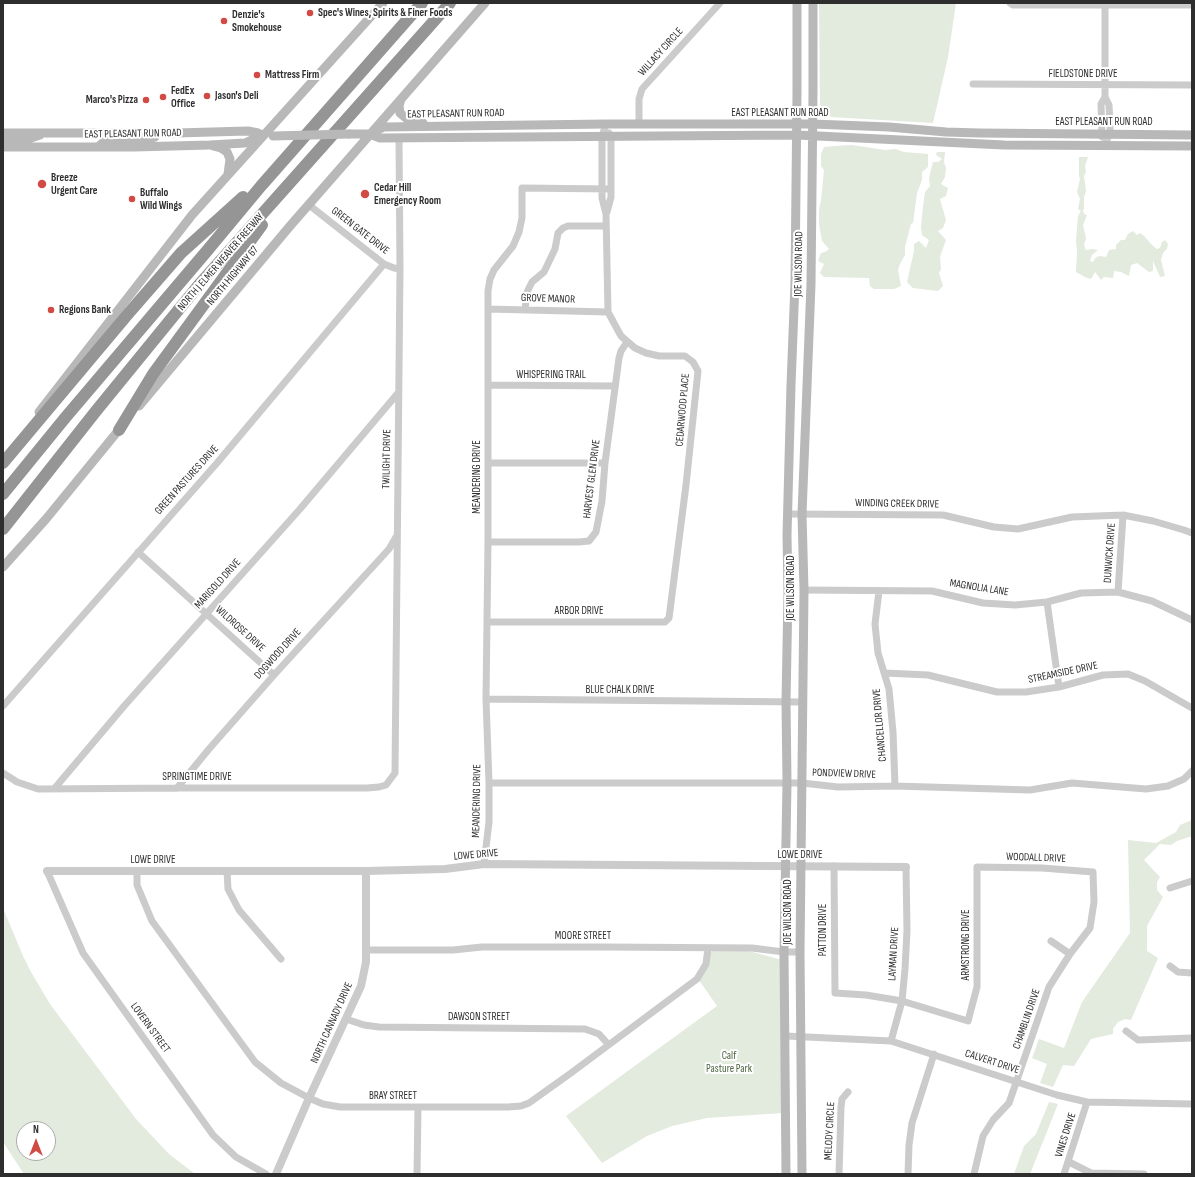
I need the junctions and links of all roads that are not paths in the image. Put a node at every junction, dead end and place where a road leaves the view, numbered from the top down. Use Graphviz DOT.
graph roads {
  1 [pos="383,3"];
  2 [pos="422,3"];
  3 [pos="450,3"];
  4 [pos="485,3"];
  5 [pos="720,3"];
  6 [pos="797,3"];
  7 [pos="813,3"];
  8 [pos="1011,4"];
  9 [pos="1105,4"];
  10 [pos="1192,5"];
  11 [pos="973,84"];
  12 [pos="1104,85"];
  13 [pos="1192,85"];
  14 [pos="401,99"];
  15 [pos="606,124"];
  16 [pos="639,124"];
  17 [pos="797,124"];
  18 [pos="813,124"];
  19 [pos="434,126"];
  20 [pos="176,132"];
  21 [pos="3,133"];
  22 [pos="45,133"];
  23 [pos="96,133"];
  24 [pos="369,134"];
  25 [pos="1105,134"];
  26 [pos="262,135"];
  27 [pos="797,135"];
  28 [pos="1192,135"];
  29 [pos="606,136"];
  30 [pos="812,136"];
  31 [pos="399,138"];
  32 [pos="3,139"];
  33 [pos="210,145"];
  34 [pos="1104,145"];
  35 [pos="1192,146"];
  36 [pos="3,147"];
  37 [pos="22,147"];
  38 [pos="98,147"];
  39 [pos="281,162"];
  40 [pos="306,164"];
  41 [pos="228,174"];
  42 [pos="602,189"];
  43 [pos="611,189"];
  44 [pos="309,205"];
  45 [pos="606,214"];
  46 [pos="606,226"];
  47 [pos="384,264"];
  48 [pos="400,269"];
  49 [pos="488,309"];
  50 [pos="525,310"];
  51 [pos="608,312"];
  52 [pos="627,342"];
  53 [pos="488,385"];
  54 [pos="615,386"];
  55 [pos="398,393"];
  56 [pos="118,430"];
  57 [pos="3,459"];
  58 [pos="3,463"];
  59 [pos="488,463"];
  60 [pos="605,463"];
  61 [pos="3,494"];
  62 [pos="788,514"];
  63 [pos="802,514"];
  64 [pos="1124,516"];
  65 [pos="3,529"];
  66 [pos="1192,533"];
  67 [pos="397,536"];
  68 [pos="488,542"];
  69 [pos="138,552"];
  70 [pos="3,567"];
  71 [pos="804,590"];
  72 [pos="878,592"];
  73 [pos="1118,592"];
  74 [pos="1047,602"];
  75 [pos="206,613"];
  76 [pos="669,618"];
  77 [pos="1192,620"];
  78 [pos="487,622"];
  79 [pos="885,673"];
  80 [pos="274,675"];
  81 [pos="1059,687"];
  82 [pos="486,700"];
  83 [pos="786,702"];
  84 [pos="802,702"];
  85 [pos="3,706"];
  86 [pos="1192,708"];
  87 [pos="1192,771"];
  88 [pos="3,773"];
  89 [pos="391,779"];
  90 [pos="490,783"];
  91 [pos="787,783"];
  92 [pos="802,783"];
  93 [pos="895,786"];
  94 [pos="176,788"];
  95 [pos="54,789"];
  96 [pos="484,864"];
  97 [pos="785,866"];
  98 [pos="801,866"];
  99 [pos="834,866"];
  100 [pos="906,867"];
  101 [pos="977,867"];
  102 [pos="47,871"];
  103 [pos="136,871"];
  104 [pos="227,871"];
  105 [pos="366,871"];
  106 [pos="1093,872"];
  107 [pos="1192,882"];
  108 [pos="1170,888"];
  109 [pos="1051,941"];
  110 [pos="708,948"];
  111 [pos="366,950"];
  112 [pos="784,952"];
  113 [pos="800,952"];
  114 [pos="1070,954"];
  115 [pos="281,959"];
  116 [pos="1170,966"];
  117 [pos="1192,973"];
  118 [pos="902,1000"];
  119 [pos="346,1019"];
  120 [pos="1126,1031"];
  121 [pos="786,1036"];
  122 [pos="801,1037"];
  123 [pos="1192,1038"];
  124 [pos="891,1041"];
  125 [pos="608,1044"];
  126 [pos="934,1054"];
  127 [pos="1016,1081"];
  128 [pos="848,1092"];
  129 [pos="309,1098"];
  130 [pos="1088,1102"];
  131 [pos="1192,1104"];
  132 [pos="418,1107"];
  133 [pos="1069,1162"];
  134 [pos="266,1174"];
  135 [pos="276,1174"];
  136 [pos="417,1174"];
  137 [pos="786,1174"];
  138 [pos="802,1174"];
  139 [pos="839,1174"];
  140 [pos="908,1174"];
  141 [pos="974,1174"];
  142 [pos="1064,1174"];
  143 [pos="1144,1174"];
  1 -- 26 [label="main road"];
  2 -- 39 [label="highway, NORTH J ELMER WEAVER FREEWAY"];
  3 -- 40 [label="highway, NORTH J ELMER WEAVER FREEWAY"];
  4 -- 14 [label="main road, NORTH HIGHWAY 67"];
  5 -- 16 [label="street, WILLACY CIRCLE"];
  6 -- 17 [label="main road, JOE WILSON ROAD"];
  7 -- 18 [label="main road, JOE WILSON ROAD"];
  8 -- 9 [label="street"];
  9 -- 10 [label="street"];
  9 -- 12 [label="street"];
  11 -- 12 [label="street, FIELDSTONE DRIVE"];
  12 -- 13 [label="street, FIELDSTONE DRIVE"];
  12 -- 25 [label="street"];
  14 -- 19 [label="main road"];
  14 -- 24 [label="main road, NORTH HIGHWAY 67"];
  15 -- 16 [label="main road, EAST PLEASANT RUN ROAD"];
  15 -- 19 [label="main road, EAST PLEASANT RUN ROAD"];
  15 -- 29 [label="street"];
  16 -- 17 [label="main road, EAST PLEASANT RUN ROAD"];
  17 -- 18 [label="main road, EAST PLEASANT RUN ROAD"];
  17 -- 27 [label="main road, JOE WILSON ROAD"];
  18 -- 25 [label="main road, EAST PLEASANT RUN ROAD"];
  18 -- 30 [label="main road, JOE WILSON ROAD"];
  19 -- 24 [label="main road, EAST PLEASANT RUN ROAD"];
  20 -- 23 [label="main road, EAST PLEASANT RUN ROAD"];
  20 -- 26 [label="main road, EAST PLEASANT RUN ROAD"];
  20 -- 38 [label="main road"];
  21 -- 22 [label="main road, EAST PLEASANT RUN ROAD"];
  22 -- 23 [label="main road, EAST PLEASANT RUN ROAD"];
  22 -- 32 [label="main road"];
  23 -- 37 [label="main road"];
  24 -- 26 [label="main road, EAST PLEASANT RUN ROAD, bridge"];
  24 -- 31 [label="main road, EAST PLEASANT RUN ROAD"];
  24 -- 44 [label="main road, NORTH HIGHWAY 67"];
  25 -- 28 [label="main road, EAST PLEASANT RUN ROAD"];
  25 -- 34 [label="street"];
  26 -- 33 [label="main road, EAST PLEASANT RUN ROAD"];
  26 -- 41 [label="main road"];
  27 -- 29 [label="main road, EAST PLEASANT RUN ROAD"];
  27 -- 30 [label="main road, EAST PLEASANT RUN ROAD"];
  27 -- 62 [label="main road, JOE WILSON ROAD"];
  29 -- 31 [label="main road, EAST PLEASANT RUN ROAD"];
  29 -- 42 [label="street, CEDARWOOD PLACE"];
  29 -- 43 [label="street, CEDARWOOD PLACE"];
  30 -- 34 [label="main road, EAST PLEASANT RUN ROAD"];
  30 -- 63 [label="main road, JOE WILSON ROAD"];
  31 -- 48 [label="street, TWILIGHT DRIVE"];
  33 -- 38 [label="main road, EAST PLEASANT RUN ROAD"];
  33 -- 41 [label="main road"];
  34 -- 35 [label="main road, EAST PLEASANT RUN ROAD"];
  36 -- 37 [label="main road, EAST PLEASANT RUN ROAD"];
  37 -- 38 [label="main road, EAST PLEASANT RUN ROAD"];
  39 -- 58 [label="highway"];
  39 -- 61 [label="highway, NORTH J ELMER WEAVER FREEWAY"];
  40 -- 56 [label="highway"];
  40 -- 65 [label="highway, NORTH J ELMER WEAVER FREEWAY"];
  41 -- 57 [label="main road"];
  42 -- 43 [label="street, MEANDERING DRIVE"];
  42 -- 45 [label="street, CEDARWOOD PLACE"];
  42 -- 49 [label="street, MEANDERING DRIVE"];
  43 -- 45 [label="street, CEDARWOOD PLACE"];
  44 -- 47 [label="street, GREEN GATE DRIVE"];
  44 -- 56 [label="main road, NORTH HIGHWAY 67"];
  45 -- 46 [label="street, CEDARWOOD PLACE"];
  46 -- 50 [label="street"];
  46 -- 51 [label="street, CEDARWOOD PLACE"];
  47 -- 48 [label="street, GREEN GATE DRIVE"];
  47 -- 69 [label="street, GREEN PASTURES DRIVE"];
  48 -- 55 [label="street, TWILIGHT DRIVE"];
  49 -- 50 [label="street, GROVE MANOR"];
  49 -- 53 [label="street, MEANDERING DRIVE"];
  50 -- 51 [label="street, GROVE MANOR"];
  51 -- 52 [label="street, CEDARWOOD PLACE"];
  52 -- 54 [label="street, HARVEST GLEN DRIVE"];
  52 -- 76 [label="street, CEDARWOOD PLACE"];
  53 -- 54 [label="street, WHISPERING TRAIL"];
  53 -- 59 [label="street, MEANDERING DRIVE"];
  54 -- 60 [label="street, HARVEST GLEN DRIVE"];
  55 -- 67 [label="street, TWILIGHT DRIVE"];
  55 -- 75 [label="street, MARIGOLD DRIVE"];
  56 -- 70 [label="main road, NORTH HIGHWAY 67"];
  59 -- 60 [label="street"];
  59 -- 68 [label="street, MEANDERING DRIVE"];
  60 -- 68 [label="street, HARVEST GLEN DRIVE"];
  62 -- 63 [label="street, WINDING CREEK DRIVE"];
  62 -- 83 [label="main road, JOE WILSON ROAD"];
  63 -- 64 [label="street, WINDING CREEK DRIVE"];
  63 -- 71 [label="main road, JOE WILSON ROAD"];
  64 -- 66 [label="street, WINDING CREEK DRIVE"];
  64 -- 73 [label="street, DUNWICK DRIVE"];
  67 -- 80 [label="street, DOGWOOD DRIVE"];
  67 -- 89 [label="street, TWILIGHT DRIVE"];
  68 -- 78 [label="street, MEANDERING DRIVE"];
  69 -- 75 [label="street, WILDROSE DRIVE"];
  69 -- 85 [label="street, GREEN PASTURES DRIVE"];
  71 -- 72 [label="street, MAGNOLIA LANE"];
  71 -- 84 [label="main road, JOE WILSON ROAD"];
  72 -- 74 [label="street, MAGNOLIA LANE"];
  72 -- 79 [label="street, CHANCELLOR DRIVE"];
  73 -- 74 [label="street, MAGNOLIA LANE"];
  73 -- 77 [label="street, MAGNOLIA LANE"];
  74 -- 81 [label="street"];
  75 -- 80 [label="street, WILDROSE DRIVE"];
  75 -- 95 [label="street, MARIGOLD DRIVE"];
  76 -- 78 [label="street, ARBOR DRIVE"];
  78 -- 82 [label="street, MEANDERING DRIVE"];
  79 -- 81 [label="street, STREAMSIDE DRIVE"];
  79 -- 93 [label="street, CHANCELLOR DRIVE"];
  80 -- 94 [label="street, DOGWOOD DRIVE"];
  81 -- 86 [label="street, STREAMSIDE DRIVE"];
  82 -- 83 [label="street, BLUE CHALK DRIVE"];
  82 -- 90 [label="street, MEANDERING DRIVE"];
  83 -- 84 [label="street, BLUE CHALK DRIVE"];
  83 -- 91 [label="main road, JOE WILSON ROAD"];
  84 -- 92 [label="main road, JOE WILSON ROAD"];
  87 -- 93 [label="street, PONDVIEW DRIVE"];
  88 -- 95 [label="street, SPRINGTIME DRIVE"];
  89 -- 94 [label="street, SPRINGTIME DRIVE"];
  90 -- 91 [label="street, PONDVIEW DRIVE"];
  90 -- 96 [label="street, MEANDERING DRIVE"];
  91 -- 92 [label="street, PONDVIEW DRIVE"];
  91 -- 97 [label="main road, JOE WILSON ROAD"];
  92 -- 93 [label="street, PONDVIEW DRIVE"];
  92 -- 98 [label="main road, JOE WILSON ROAD"];
  94 -- 95 [label="street, SPRINGTIME DRIVE"];
  96 -- 97 [label="street, LOWE DRIVE"];
  96 -- 105 [label="street, LOWE DRIVE"];
  97 -- 98 [label="street, LOWE DRIVE"];
  97 -- 112 [label="main road, JOE WILSON ROAD"];
  98 -- 99 [label="street, LOWE DRIVE"];
  98 -- 113 [label="main road, JOE WILSON ROAD"];
  99 -- 100 [label="street, LOWE DRIVE"];
  99 -- 118 [label="street, PATTON DRIVE"];
  100 -- 118 [label="street, LAYMAN DRIVE"];
  101 -- 106 [label="street, WOODALL DRIVE"];
  101 -- 118 [label="street, ARMSTRONG DRIVE"];
  102 -- 103 [label="street, LOWE DRIVE"];
  102 -- 134 [label="street, LOVERN STREET"];
  103 -- 104 [label="street, LOWE DRIVE"];
  103 -- 129 [label="street, BRAY STREET"];
  104 -- 105 [label="street, LOWE DRIVE"];
  104 -- 115 [label="street"];
  105 -- 111 [label="street, NORTH CANNADY DRIVE"];
  106 -- 114 [label="street, CHAMBLIN DRIVE"];
  107 -- 108 [label="street"];
  109 -- 114 [label="street"];
  110 -- 111 [label="street, MOORE STREET"];
  110 -- 112 [label="street, MOORE STREET"];
  110 -- 125 [label="street, BRAY STREET"];
  111 -- 119 [label="street, NORTH CANNADY DRIVE"];
  112 -- 113 [label="street, MOORE STREET"];
  112 -- 121 [label="main road, JOE WILSON ROAD"];
  113 -- 122 [label="main road, JOE WILSON ROAD"];
  114 -- 127 [label="street, CHAMBLIN DRIVE"];
  116 -- 117 [label="street"];
  118 -- 124 [label="street, LAYMAN DRIVE"];
  119 -- 125 [label="street, DAWSON STREET"];
  119 -- 129 [label="street, NORTH CANNADY DRIVE"];
  120 -- 123 [label="street"];
  121 -- 122 [label="street, CALVERT DRIVE"];
  121 -- 137 [label="main road, JOE WILSON ROAD"];
  122 -- 124 [label="street, CALVERT DRIVE"];
  122 -- 138 [label="main road, JOE WILSON ROAD"];
  124 -- 126 [label="street, CALVERT DRIVE"];
  125 -- 132 [label="street, BRAY STREET"];
  126 -- 127 [label="street, CALVERT DRIVE"];
  126 -- 140 [label="street"];
  127 -- 130 [label="street, CALVERT DRIVE"];
  127 -- 141 [label="street, CHAMBLIN DRIVE"];
  128 -- 139 [label="street, MELODY CIRCLE"];
  129 -- 132 [label="street, BRAY STREET"];
  129 -- 135 [label="street, NORTH CANNADY DRIVE"];
  130 -- 131 [label="street, CALVERT DRIVE"];
  130 -- 133 [label="street, VINES DRIVE"];
  132 -- 136 [label="street"];
  133 -- 142 [label="street, VINES DRIVE"];
  133 -- 143 [label="street"];
}
